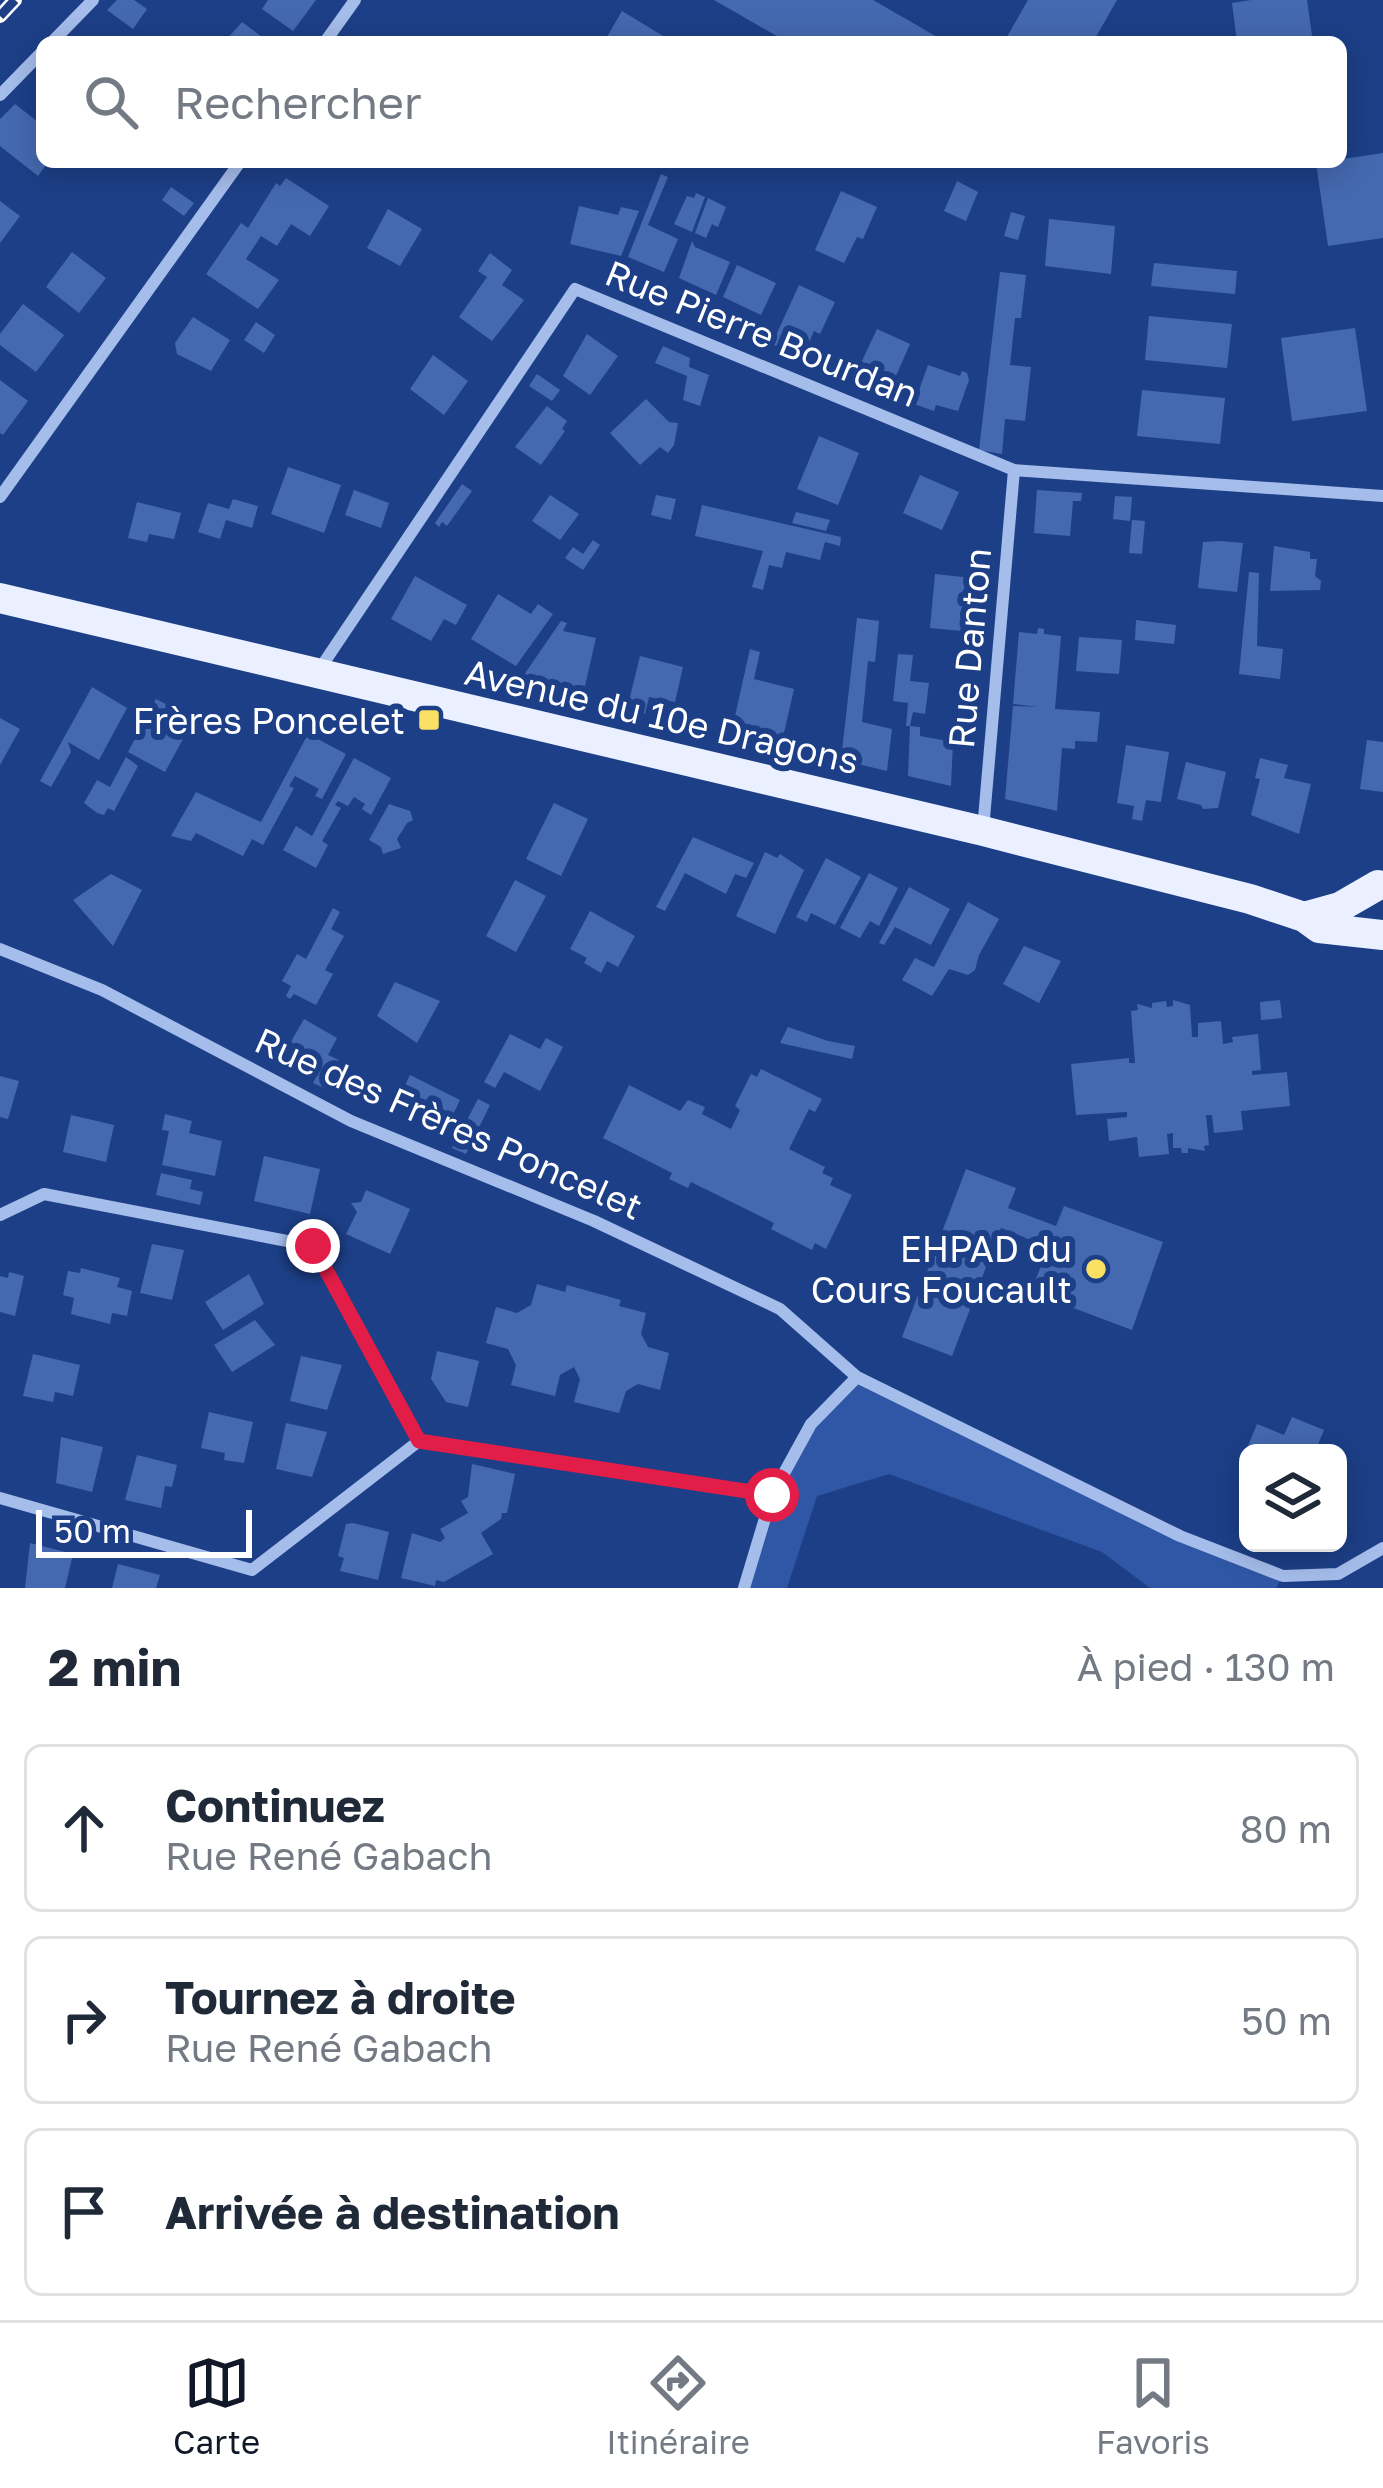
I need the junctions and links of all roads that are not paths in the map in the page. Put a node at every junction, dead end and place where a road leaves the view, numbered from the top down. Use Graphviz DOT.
graph roads {
  1 [pos="93,0"];
  2 [pos="356,0"];
  3 [pos="58,36"];
  4 [pos="330,36"];
  5 [pos="36,58"];
  6 [pos="0,95"];
  7 [pos="235,168"];
  8 [pos="1014,470"];
  9 [pos="1383,496"];
  10 [pos="0,497"];
  11 [pos="0,598"];
  12 [pos="315,676"];
  13 [pos="983,831"];
  14 [pos="1380,880"];
  15 [pos="1304,917"];
  16 [pos="1383,931"];
  17 [pos="0,949"];
  18 [pos="0,1214"];
  19 [pos="856,1377"];
  20 [pos="419,1441"];
  21 [pos="772,1495"];
  22 [pos="0,1498"];
  23 [pos="1383,1548"];
  24 [pos="744,1588"];
  1 -- 3 [label="street"];
  2 -- 4 [label="street"];
  5 -- 6 [label="street"];
  7 -- 10 [label="street"];
  8 -- 9 [label="street, Rue Pierre Bourdan"];
  8 -- 12 [label="street, Rue Pierre Bourdan"];
  8 -- 13 [label="street, Rue Danton"];
  11 -- 12 [label="main road, Avenue du 10e Dragons"];
  12 -- 13 [label="main road, Avenue du 10e Dragons"];
  13 -- 15 [label="main road, Avenue du 10e Dragons"];
  14 -- 15 [label="main road"];
  14 -- 16 [label="main road"];
  15 -- 16 [label="main road, Avenue du 10e Dragons"];
  17 -- 19 [label="street, Rue des Frères Poncelet"];
  18 -- 20 [label="street"];
  19 -- 21 [label="street"];
  19 -- 23 [label="street, Rue des Frères Poncelet"];
  20 -- 21 [label="street"];
  20 -- 22 [label="street"];
  21 -- 24 [label="street"];
}
